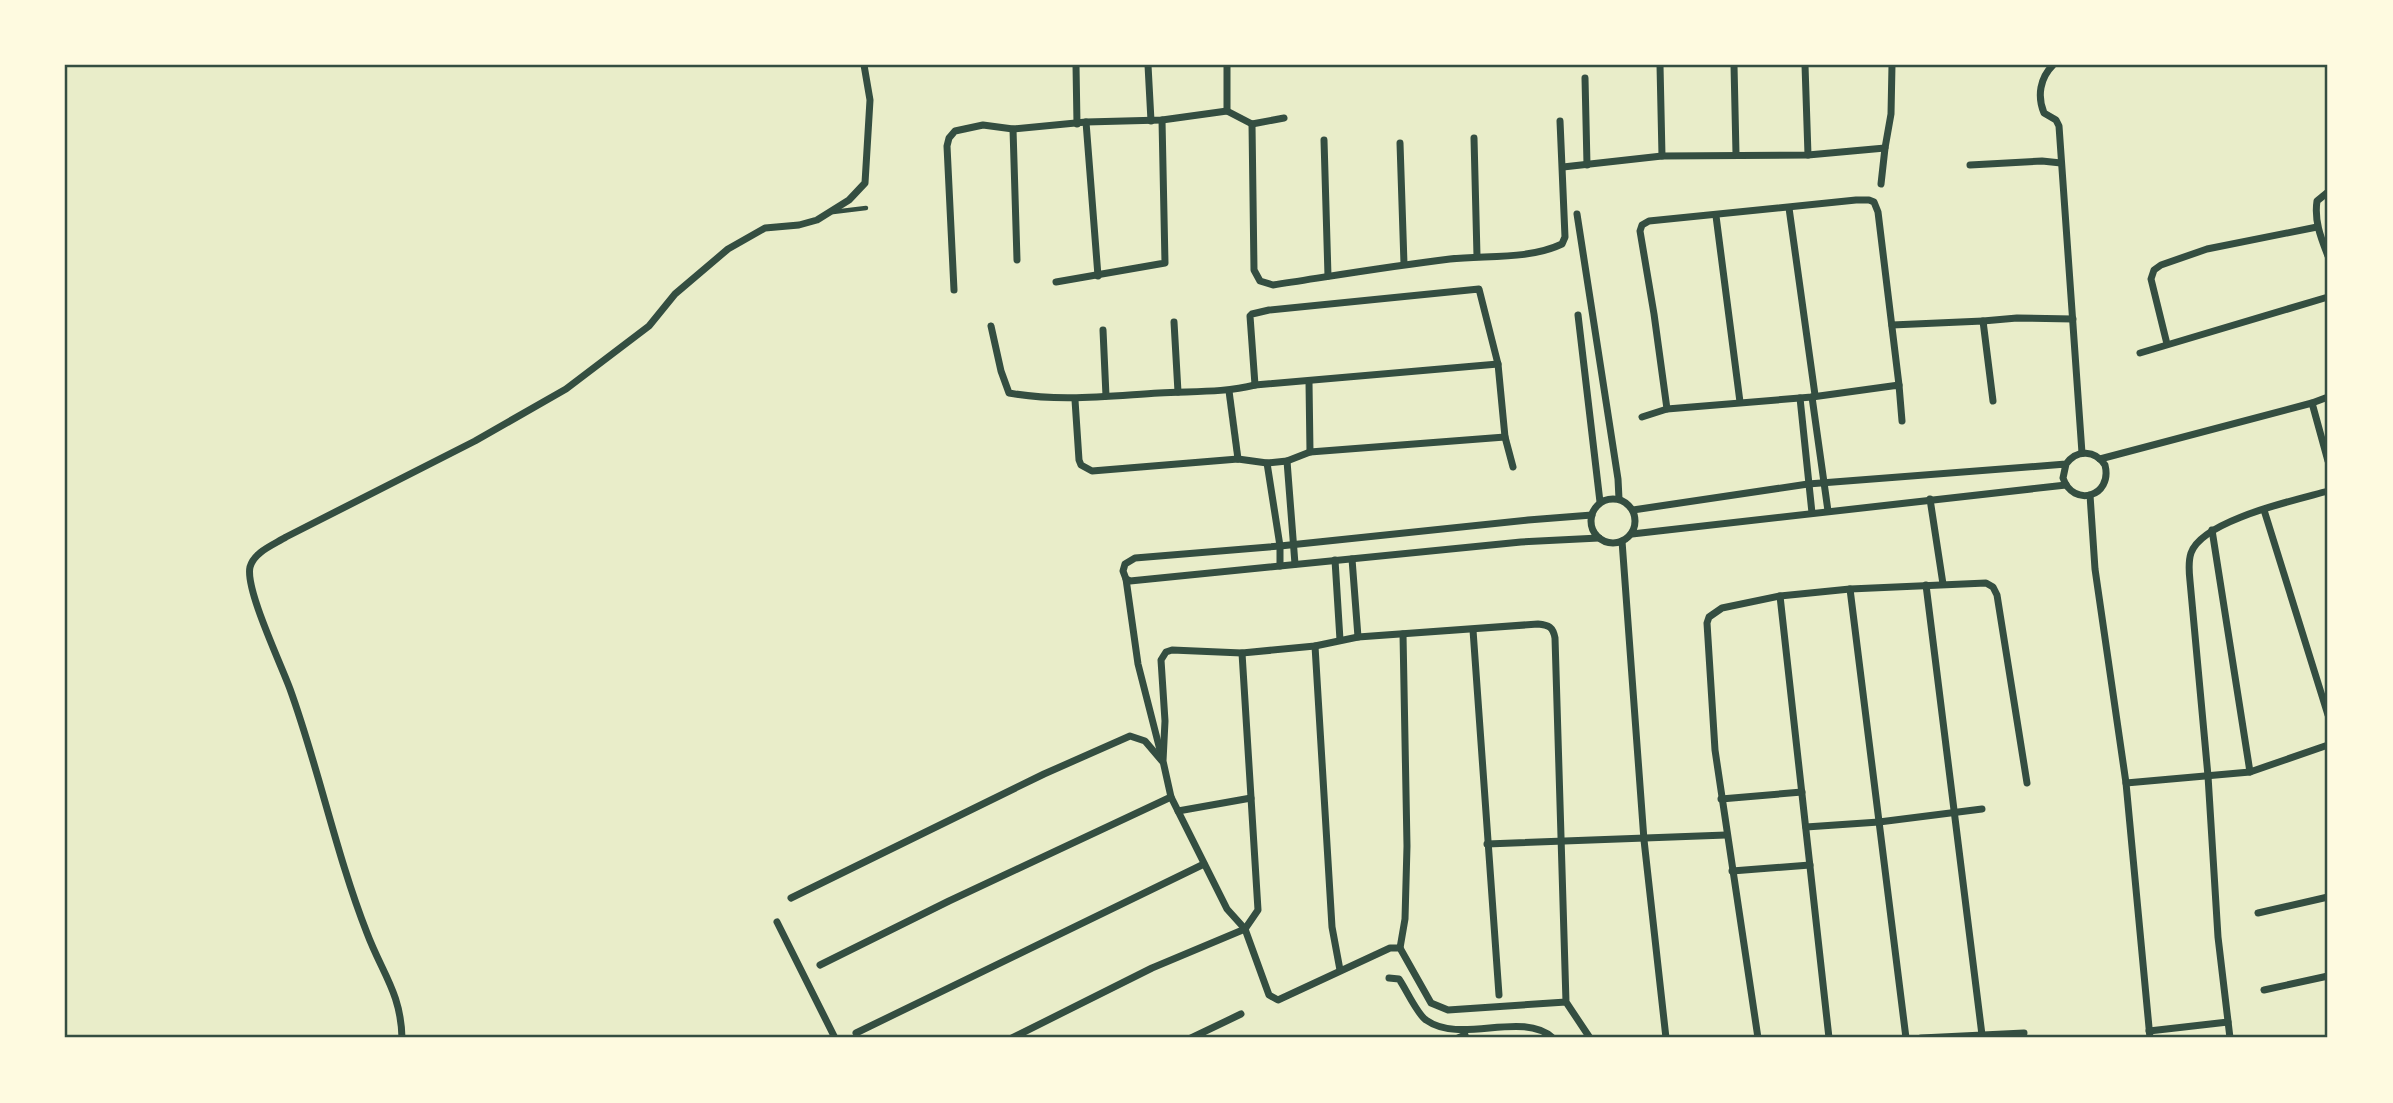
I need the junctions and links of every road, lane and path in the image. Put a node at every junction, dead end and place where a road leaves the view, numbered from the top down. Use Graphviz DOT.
graph roads {
  1 [pos="864,65"];
  2 [pos="1076,65"];
  3 [pos="1148,65"];
  4 [pos="1227,65"];
  5 [pos="1660,65"];
  6 [pos="1734,65"];
  7 [pos="1805,65"];
  8 [pos="1892,65"];
  9 [pos="2053,65"];
  10 [pos="1585,78"];
  11 [pos="1227,111"];
  12 [pos="1284,118"];
  13 [pos="1162,120"];
  14 [pos="1151,121"];
  15 [pos="1560,121"];
  16 [pos="1086,122"];
  17 [pos="1077,124"];
  18 [pos="1252,124"];
  19 [pos="1013,129"];
  20 [pos="1474,138"];
  21 [pos="1324,141"];
  22 [pos="1400,143"];
  23 [pos="1885,148"];
  24 [pos="1736,154"];
  25 [pos="1808,155"];
  26 [pos="1662,156"];
  27 [pos="2061,163"];
  28 [pos="1587,165"];
  29 [pos="1970,165"];
  30 [pos="1563,167"];
  31 [pos="1881,184"];
  32 [pos="2328,192"];
  33 [pos="866,208"];
  34 [pos="1789,208"];
  35 [pos="832,212"];
  36 [pos="1577,214"];
  37 [pos="1716,216"];
  38 [pos="2317,227"];
  39 [pos="1477,256"];
  40 [pos="2328,256"];
  41 [pos="1017,260"];
  42 [pos="1404,264"];
  43 [pos="1098,276"];
  44 [pos="1328,276"];
  45 [pos="1056,282"];
  46 [pos="954,290"];
  47 [pos="2328,297"];
  48 [pos="1578,315"];
  49 [pos="2073,319"];
  50 [pos="1983,321"];
  51 [pos="1174,322"];
  52 [pos="1892,325"];
  53 [pos="991,326"];
  54 [pos="1103,330"];
  55 [pos="2167,344"];
  56 [pos="2140,353"];
  57 [pos="1498,364"];
  58 [pos="1309,382"];
  59 [pos="1255,385"];
  60 [pos="1899,386"];
  61 [pos="1229,391"];
  62 [pos="1178,392"];
  63 [pos="1106,396"];
  64 [pos="1813,396"];
  65 [pos="2328,397"];
  66 [pos="1800,398"];
  67 [pos="1075,400"];
  68 [pos="1993,401"];
  69 [pos="1740,402"];
  70 [pos="2312,403"];
  71 [pos="1667,409"];
  72 [pos="1642,417"];
  73 [pos="1902,421"];
  74 [pos="1505,437"];
  75 [pos="1310,452"];
  76 [pos="2082,453"];
  77 [pos="1238,459"];
  78 [pos="2101,459"];
  79 [pos="1287,461"];
  80 [pos="2328,461"];
  81 [pos="1267,463"];
  82 [pos="2066,464"];
  83 [pos="1513,467"];
  84 [pos="1825,483"];
  85 [pos="1808,484"];
  86 [pos="2066,485"];
  87 [pos="2328,491"];
  88 [pos="2090,495"];
  89 [pos="1619,499"];
  90 [pos="1930,499"];
  91 [pos="1600,502"];
  92 [pos="1633,510"];
  93 [pos="2264,510"];
  94 [pos="1828,511"];
  95 [pos="1812,513"];
  96 [pos="1592,515"];
  97 [pos="2212,530"];
  98 [pos="1632,534"];
  99 [pos="1599,538"];
  100 [pos="1622,541"];
  101 [pos="1295,544"];
  102 [pos="1280,546"];
  103 [pos="1352,559"];
  104 [pos="1335,560"];
  105 [pos="1295,564"];
  106 [pos="1280,566"];
  107 [pos="1126,579"];
  108 [pos="1943,584"];
  109 [pos="1926,585"];
  110 [pos="1850,589"];
  111 [pos="1780,596"];
  112 [pos="1473,630"];
  113 [pos="1403,634"];
  114 [pos="1358,637"];
  115 [pos="1340,640"];
  116 [pos="1315,646"];
  117 [pos="1242,653"];
  118 [pos="2328,715"];
  119 [pos="2328,745"];
  120 [pos="1163,761"];
  121 [pos="2250,772"];
  122 [pos="2208,776"];
  123 [pos="2027,783"];
  124 [pos="2126,783"];
  125 [pos="1802,792"];
  126 [pos="1171,797"];
  127 [pos="1251,798"];
  128 [pos="1721,799"];
  129 [pos="1982,809"];
  130 [pos="1178,811"];
  131 [pos="1954,813"];
  132 [pos="1879,822"];
  133 [pos="1806,827"];
  134 [pos="1726,835"];
  135 [pos="1644,840"];
  136 [pos="1560,841"];
  137 [pos="1487,844"];
  138 [pos="1204,864"];
  139 [pos="1810,865"];
  140 [pos="1732,871"];
  141 [pos="2328,897"];
  142 [pos="791,898"];
  143 [pos="2258,913"];
  144 [pos="778,922"];
  145 [pos="1245,929"];
  146 [pos="1400,948"];
  147 [pos="820,965"];
  148 [pos="1340,970"];
  149 [pos="2328,976"];
  150 [pos="1389,978"];
  151 [pos="2264,990"];
  152 [pos="1499,995"];
  153 [pos="1566,1002"];
  154 [pos="1241,1014"];
  155 [pos="2228,1022"];
  156 [pos="856,1033"];
  157 [pos="2024,1033"];
  158 [pos="2150,1034"];
  159 [pos="1464,1035"];
  160 [pos="1982,1035"];
  161 [pos="402,1038"];
  162 [pos="835,1038"];
  163 [pos="1012,1038"];
  164 [pos="1191,1038"];
  165 [pos="1553,1038"];
  166 [pos="1590,1038"];
  167 [pos="1666,1038"];
  168 [pos="1758,1038"];
  169 [pos="1829,1038"];
  170 [pos="1906,1038"];
  171 [pos="1921,1038"];
  172 [pos="2230,1038"];
  1 -- 35 [label="street"];
  2 -- 17 [label="street"];
  3 -- 14 [label="street"];
  4 -- 11 [label="street"];
  5 -- 26 [label="street"];
  6 -- 24 [label="street"];
  7 -- 25 [label="street"];
  8 -- 23 [label="street"];
  9 -- 27 [label="street"];
  10 -- 28 [label="street"];
  11 -- 13 [label="street"];
  11 -- 18 [label="street"];
  12 -- 18 [label="street"];
  13 -- 14 [label="street"];
  13 -- 43 [label="street"];
  14 -- 16 [label="street"];
  15 -- 30 [label="street"];
  16 -- 17 [label="street"];
  16 -- 43 [label="street"];
  17 -- 19 [label="street"];
  18 -- 44 [label="street"];
  19 -- 41 [label="street"];
  19 -- 46 [label="street"];
  20 -- 39 [label="street"];
  21 -- 44 [label="street"];
  22 -- 42 [label="street"];
  23 -- 25 [label="street"];
  23 -- 31 [label="street"];
  24 -- 25 [label="street"];
  24 -- 26 [label="street"];
  26 -- 28 [label="street"];
  27 -- 29 [label="street"];
  27 -- 49 [label="street"];
  28 -- 30 [label="street"];
  30 -- 39 [label="street"];
  32 -- 38 [label="street"];
  33 -- 35 [label="lane"];
  34 -- 37 [label="street"];
  34 -- 52 [label="street"];
  34 -- 64 [label="street"];
  35 -- 161 [label="street"];
  36 -- 89 [label="street"];
  37 -- 69 [label="street"];
  37 -- 71 [label="street"];
  38 -- 40 [label="street"];
  38 -- 55 [label="street"];
  39 -- 42 [label="street"];
  42 -- 44 [label="street"];
  43 -- 45 [label="street"];
  47 -- 55 [label="street"];
  48 -- 91 [label="street"];
  49 -- 50 [label="street"];
  49 -- 76 [label="street"];
  50 -- 52 [label="street"];
  50 -- 68 [label="street"];
  51 -- 62 [label="street"];
  52 -- 60 [label="street"];
  53 -- 67 [label="street"];
  54 -- 63 [label="street"];
  55 -- 56 [label="street"];
  57 -- 58 [label="street"];
  57 -- 59 [label="street"];
  57 -- 74 [label="street"];
  58 -- 59 [label="street"];
  58 -- 75 [label="street"];
  59 -- 61 [label="street"];
  60 -- 64 [label="street"];
  60 -- 73 [label="street"];
  61 -- 62 [label="street"];
  61 -- 77 [label="street"];
  62 -- 63 [label="street"];
  63 -- 67 [label="street"];
  64 -- 66 [label="street"];
  64 -- 84 [label="street"];
  65 -- 70 [label="street"];
  66 -- 69 [label="street"];
  66 -- 85 [label="street"];
  67 -- 77 [label="street"];
  69 -- 71 [label="street"];
  70 -- 78 [label="street"];
  70 -- 80 [label="street"];
  71 -- 72 [label="street"];
  74 -- 75 [label="street"];
  74 -- 83 [label="street"];
  75 -- 79 [label="street"];
  76 -- 78 [label="street"];
  76 -- 82 [label="street"];
  77 -- 81 [label="street"];
  78 -- 88 [label="street"];
  79 -- 81 [label="street"];
  79 -- 101 [label="street"];
  81 -- 102 [label="street"];
  82 -- 84 [label="street"];
  82 -- 86 [label="street"];
  84 -- 85 [label="street"];
  84 -- 94 [label="street"];
  85 -- 92 [label="street"];
  85 -- 95 [label="street"];
  86 -- 88 [label="street"];
  86 -- 90 [label="street"];
  87 -- 93 [label="street"];
  88 -- 124 [label="street"];
  89 -- 91 [label="street"];
  89 -- 92 [label="street"];
  90 -- 94 [label="street"];
  90 -- 108 [label="street"];
  91 -- 96 [label="street"];
  92 -- 98 [label="street"];
  93 -- 97 [label="street"];
  93 -- 118 [label="street"];
  94 -- 95 [label="street"];
  95 -- 98 [label="street"];
  96 -- 99 [label="street"];
  96 -- 101 [label="street"];
  97 -- 121 [label="street"];
  97 -- 122 [label="street"];
  98 -- 100 [label="street"];
  99 -- 100 [label="street"];
  99 -- 103 [label="street"];
  100 -- 135 [label="street"];
  101 -- 102 [label="street"];
  101 -- 105 [label="street"];
  102 -- 106 [label="street"];
  102 -- 107 [label="street"];
  103 -- 104 [label="street"];
  103 -- 114 [label="street"];
  104 -- 105 [label="street"];
  104 -- 115 [label="street"];
  105 -- 106 [label="street"];
  106 -- 107 [label="street"];
  107 -- 120 [label="street"];
  108 -- 109 [label="street"];
  108 -- 123 [label="street"];
  109 -- 110 [label="street"];
  109 -- 131 [label="street"];
  110 -- 111 [label="street"];
  110 -- 132 [label="street"];
  111 -- 125 [label="street"];
  111 -- 128 [label="street"];
  112 -- 113 [label="street"];
  112 -- 136 [label="street"];
  112 -- 137 [label="street"];
  113 -- 114 [label="street"];
  113 -- 146 [label="street"];
  114 -- 115 [label="street"];
  115 -- 116 [label="street"];
  116 -- 117 [label="street"];
  116 -- 148 [label="street"];
  117 -- 120 [label="street"];
  117 -- 127 [label="street"];
  119 -- 121 [label="street"];
  120 -- 126 [label="street"];
  120 -- 142 [label="street"];
  121 -- 122 [label="street"];
  122 -- 124 [label="street"];
  122 -- 155 [label="street"];
  124 -- 158 [label="street"];
  125 -- 128 [label="street"];
  125 -- 133 [label="street"];
  126 -- 130 [label="street"];
  126 -- 147 [label="street"];
  127 -- 130 [label="street"];
  127 -- 145 [label="street"];
  128 -- 134 [label="street"];
  129 -- 131 [label="street"];
  130 -- 138 [label="street"];
  131 -- 132 [label="street"];
  131 -- 160 [label="street"];
  132 -- 133 [label="street"];
  132 -- 170 [label="street"];
  133 -- 139 [label="street"];
  134 -- 135 [label="street"];
  134 -- 140 [label="street"];
  135 -- 136 [label="street"];
  135 -- 167 [label="street"];
  136 -- 137 [label="street"];
  136 -- 153 [label="street"];
  137 -- 152 [label="street"];
  138 -- 145 [label="street"];
  138 -- 156 [label="street"];
  139 -- 140 [label="street"];
  139 -- 169 [label="street"];
  140 -- 168 [label="street"];
  141 -- 143 [label="street"];
  144 -- 162 [label="street"];
  145 -- 148 [label="street"];
  145 -- 163 [label="street"];
  146 -- 148 [label="street"];
  146 -- 153 [label="street"];
  149 -- 151 [label="street"];
  150 -- 159 [label="street"];
  153 -- 166 [label="street"];
  154 -- 164 [label="street"];
  155 -- 158 [label="street"];
  155 -- 172 [label="street"];
  157 -- 160 [label="street"];
  159 -- 165 [label="street"];
  160 -- 171 [label="street"];
}
